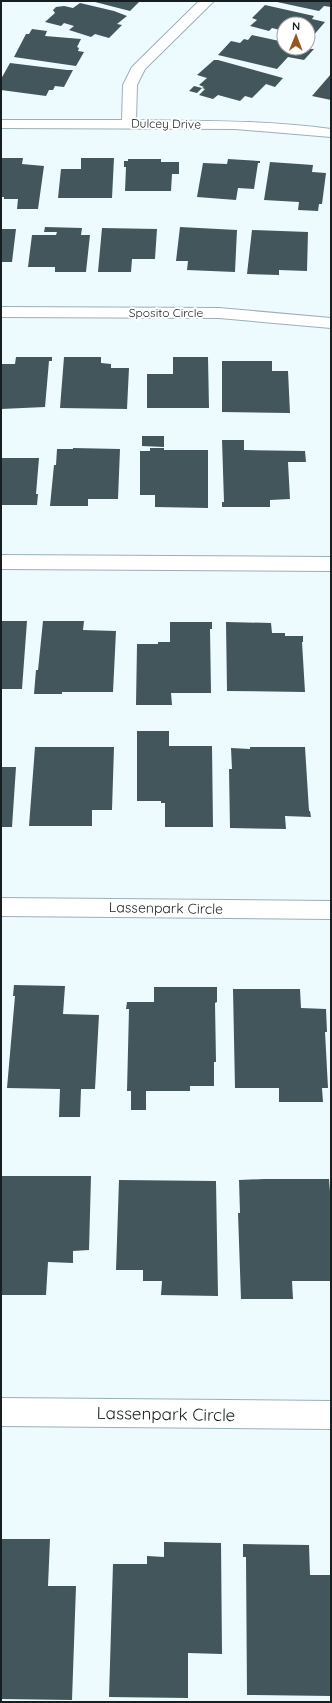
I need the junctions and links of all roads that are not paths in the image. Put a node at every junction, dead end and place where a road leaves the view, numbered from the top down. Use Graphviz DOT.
graph roads {
  1 [pos="206,1"];
  2 [pos="129,123"];
  3 [pos="1,124"];
  4 [pos="331,133"];
  5 [pos="1,312"];
  6 [pos="331,323"];
  7 [pos="1,562"];
  8 [pos="331,564"];
  9 [pos="1,907"];
  10 [pos="331,910"];
  11 [pos="1,1412"];
  12 [pos="331,1415"];
  1 -- 2 [label="street"];
  2 -- 3 [label="street, Dulcey Drive"];
  2 -- 4 [label="street, Dulcey Drive"];
  5 -- 6 [label="street, Sposito Circle"];
  7 -- 8 [label="street"];
  9 -- 10 [label="street, Lassenpark Circle"];
  11 -- 12 [label="street, Lassenpark Circle"];
}
